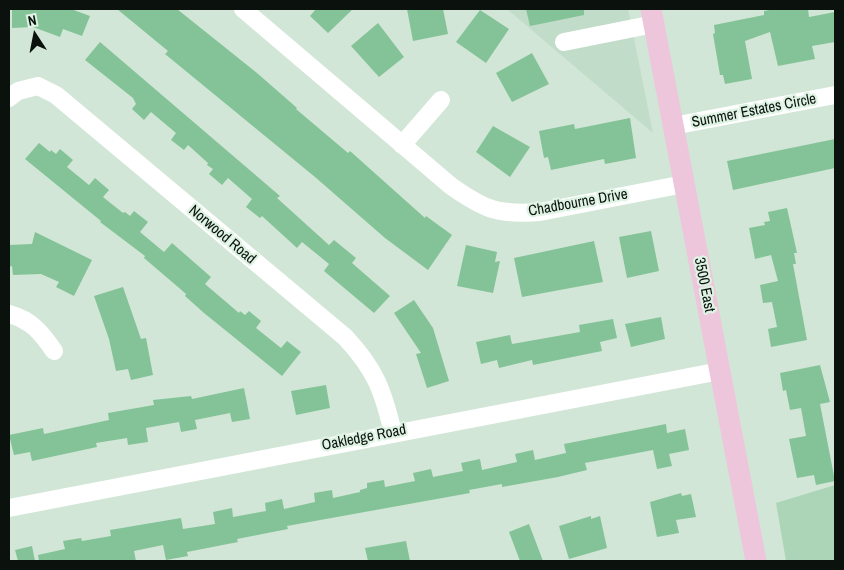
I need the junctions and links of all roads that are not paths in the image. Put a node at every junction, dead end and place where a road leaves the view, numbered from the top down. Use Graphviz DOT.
graph roads {
  1 [pos="242,9"];
  2 [pos="653,16"];
  3 [pos="564,42"];
  4 [pos="835,95"];
  5 [pos="9,98"];
  6 [pos="441,100"];
  7 [pos="674,126"];
  8 [pos="402,145"];
  9 [pos="684,184"];
  10 [pos="9,314"];
  11 [pos="54,351"];
  12 [pos="720,371"];
  13 [pos="393,432"];
  14 [pos="9,508"];
  15 [pos="756,561"];
  1 -- 8 [label="street, Chadbourne Drive"];
  2 -- 3 [label="street"];
  2 -- 7 [label="main road, 3500 East"];
  4 -- 7 [label="street, Summer Estates Circle"];
  5 -- 13 [label="street, Norwood Road"];
  6 -- 8 [label="street"];
  7 -- 9 [label="main road, 3500 East"];
  8 -- 9 [label="street, Chadbourne Drive"];
  9 -- 12 [label="main road, 3500 East"];
  10 -- 11 [label="street"];
  12 -- 13 [label="street, Oakledge Road"];
  12 -- 15 [label="main road, 3500 East"];
  13 -- 14 [label="street, Oakledge Road"];
}
